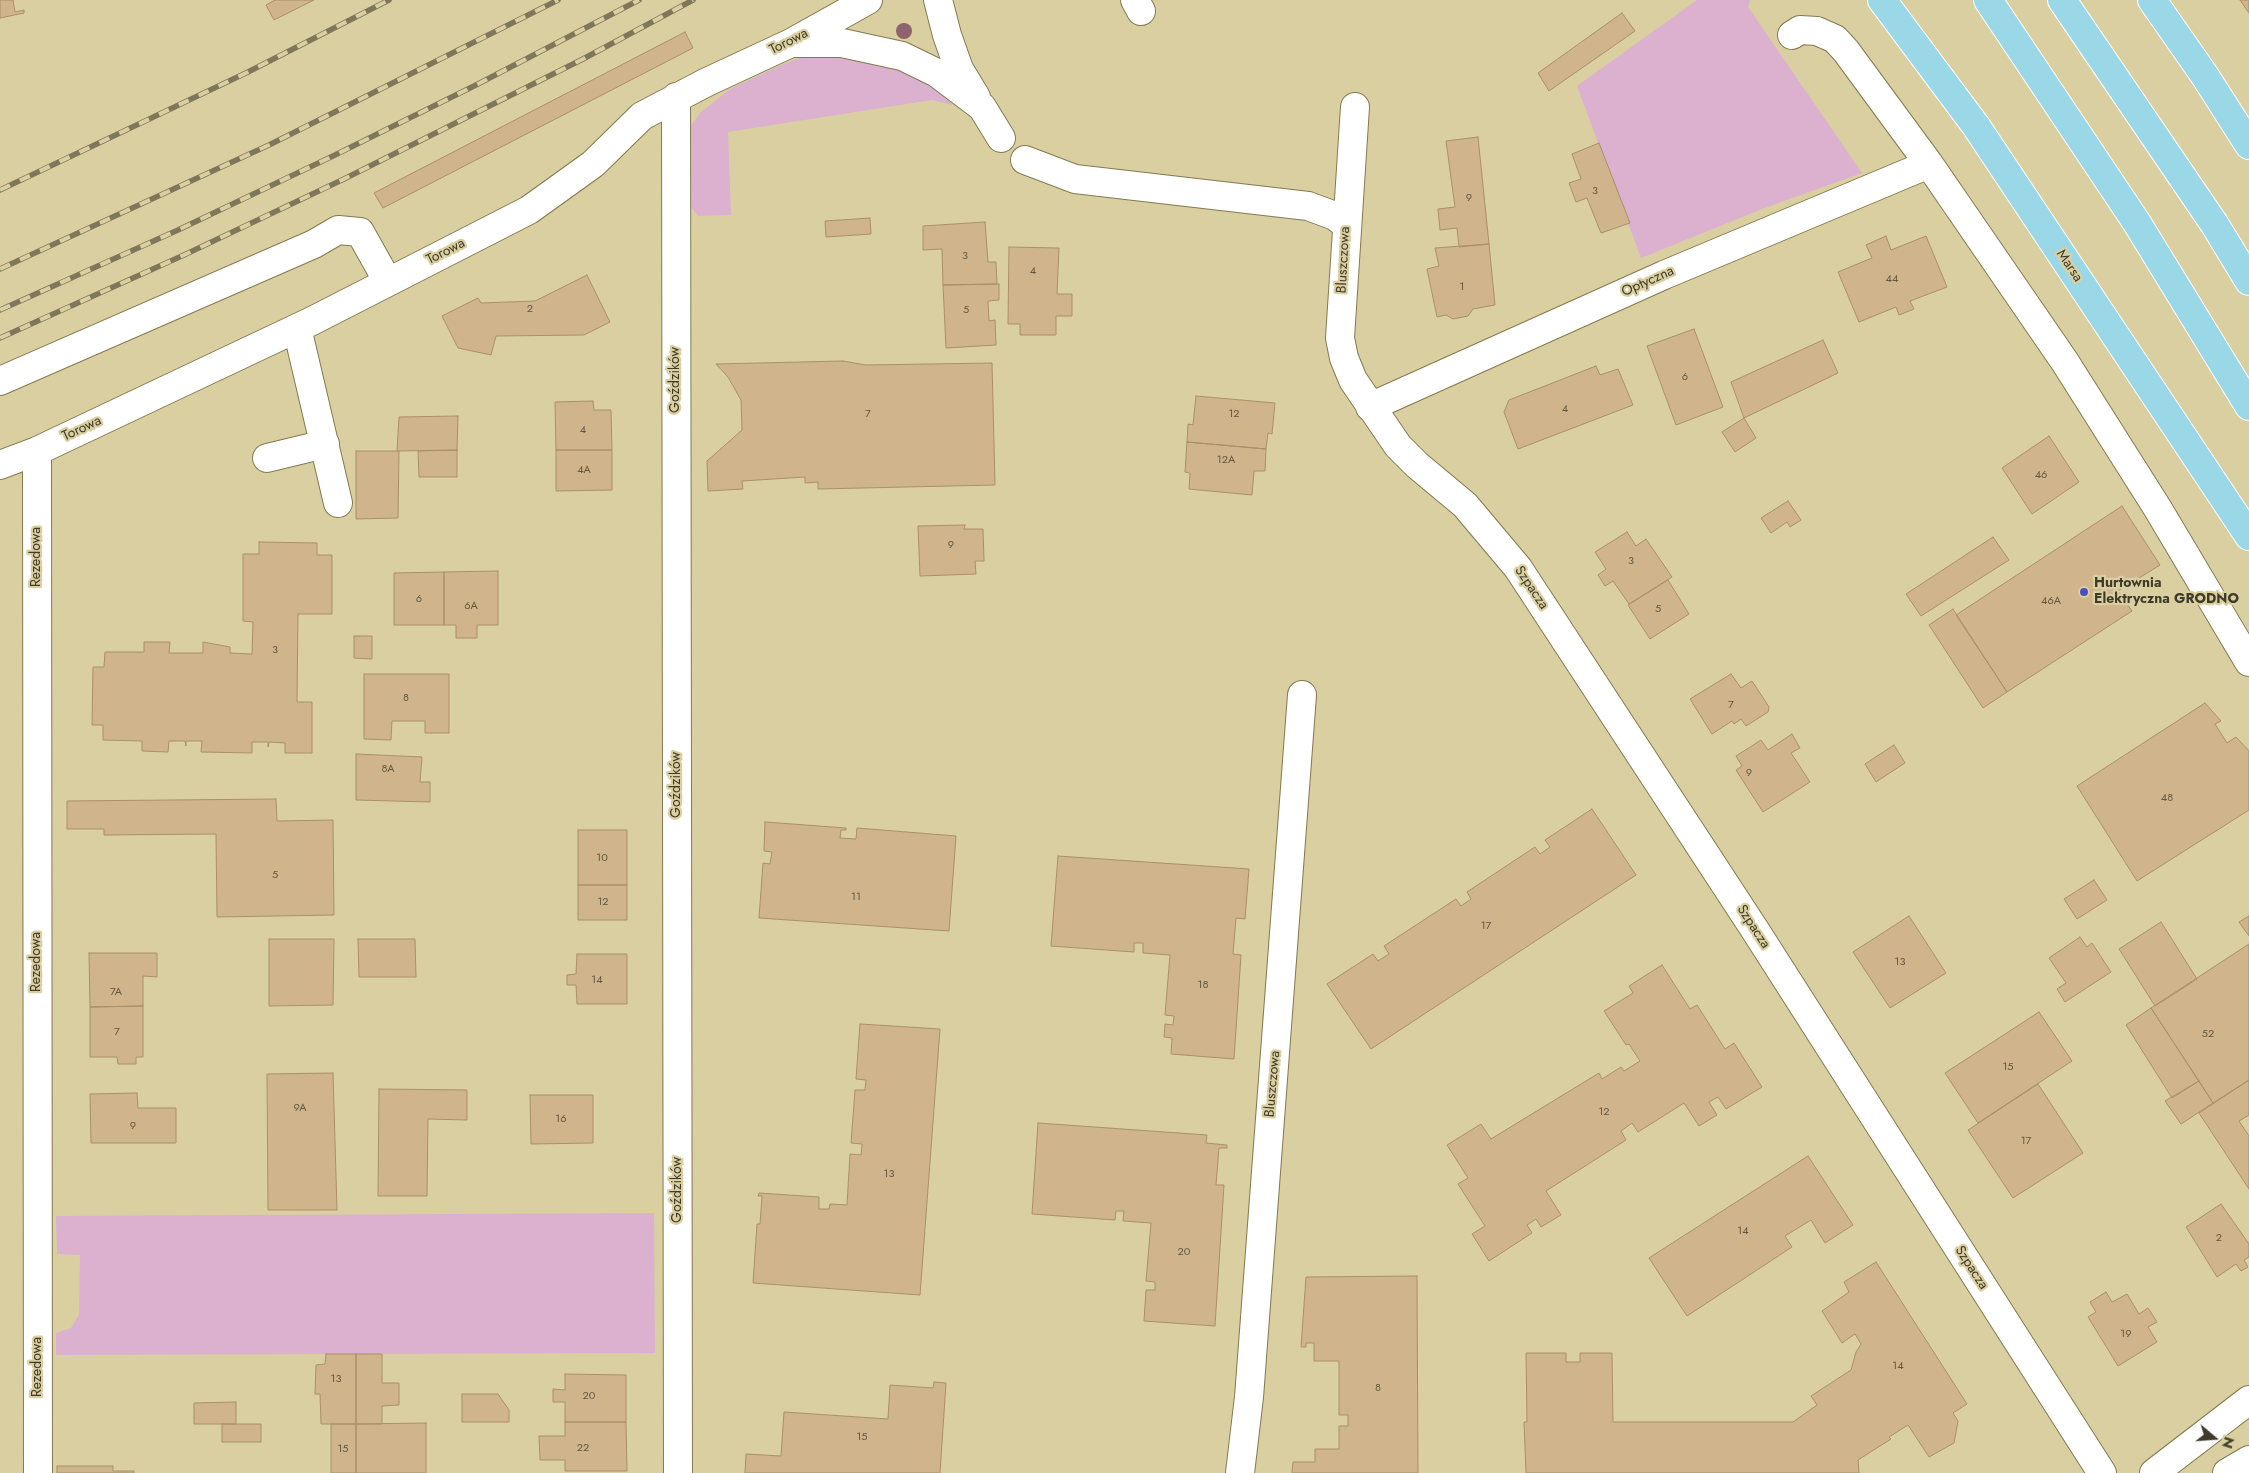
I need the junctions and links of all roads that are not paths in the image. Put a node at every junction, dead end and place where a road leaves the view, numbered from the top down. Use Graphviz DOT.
graph roads {
  1 [pos="868,0"];
  2 [pos="938,0"];
  3 [pos="1882,0"];
  4 [pos="1988,0"];
  5 [pos="2062,0"];
  6 [pos="2152,0"];
  7 [pos="1792,35"];
  8 [pos="791,43"];
  9 [pos="676,97"];
  10 [pos="982,107"];
  11 [pos="1355,107"];
  12 [pos="1000,138"];
  13 [pos="2249,145"];
  14 [pos="1025,160"];
  15 [pos="1929,164"];
  16 [pos="1346,225"];
  17 [pos="2249,281"];
  18 [pos="388,282"];
  19 [pos="297,328"];
  20 [pos="0,381"];
  21 [pos="2249,406"];
  22 [pos="1370,407"];
  23 [pos="325,444"];
  24 [pos="37,451"];
  25 [pos="267,458"];
  26 [pos="0,465"];
  27 [pos="338,503"];
  28 [pos="2249,536"];
  29 [pos="2249,662"];
  30 [pos="1302,696"];
  31 [pos="2249,1400"];
  32 [pos="2249,1460"];
  33 [pos="38,1473"];
  34 [pos="678,1473"];
  35 [pos="1240,1473"];
  36 [pos="2102,1473"];
  37 [pos="2154,1473"];
  38 [pos="2227,1473"];
  1 -- 8 [label="street, Torowa"];
  2 -- 10 [label="street"];
  3 -- 28 [label="main road, Marsa"];
  4 -- 21 [label="main road"];
  5 -- 17 [label="main road"];
  6 -- 13 [label="main road"];
  7 -- 15 [label="street"];
  8 -- 9 [label="street, Torowa"];
  8 -- 10 [label="street"];
  9 -- 18 [label="street, Torowa"];
  9 -- 34 [label="street, Goździków"];
  10 -- 12 [label="street"];
  11 -- 16 [label="street, Bluszczowa"];
  14 -- 16 [label="street"];
  15 -- 22 [label="street, Optyczna"];
  15 -- 29 [label="street"];
  16 -- 22 [label="street, Bluszczowa"];
  18 -- 19 [label="street, Torowa"];
  18 -- 20 [label="street"];
  19 -- 23 [label="street"];
  19 -- 24 [label="street, Torowa"];
  22 -- 36 [label="street, Szpacza"];
  23 -- 25 [label="street"];
  23 -- 27 [label="street"];
  24 -- 26 [label="street, Torowa"];
  24 -- 33 [label="street, Rezedowa"];
  30 -- 35 [label="street, Bluszczowa"];
  31 -- 37 [label="street"];
  32 -- 38 [label="street"];
}
